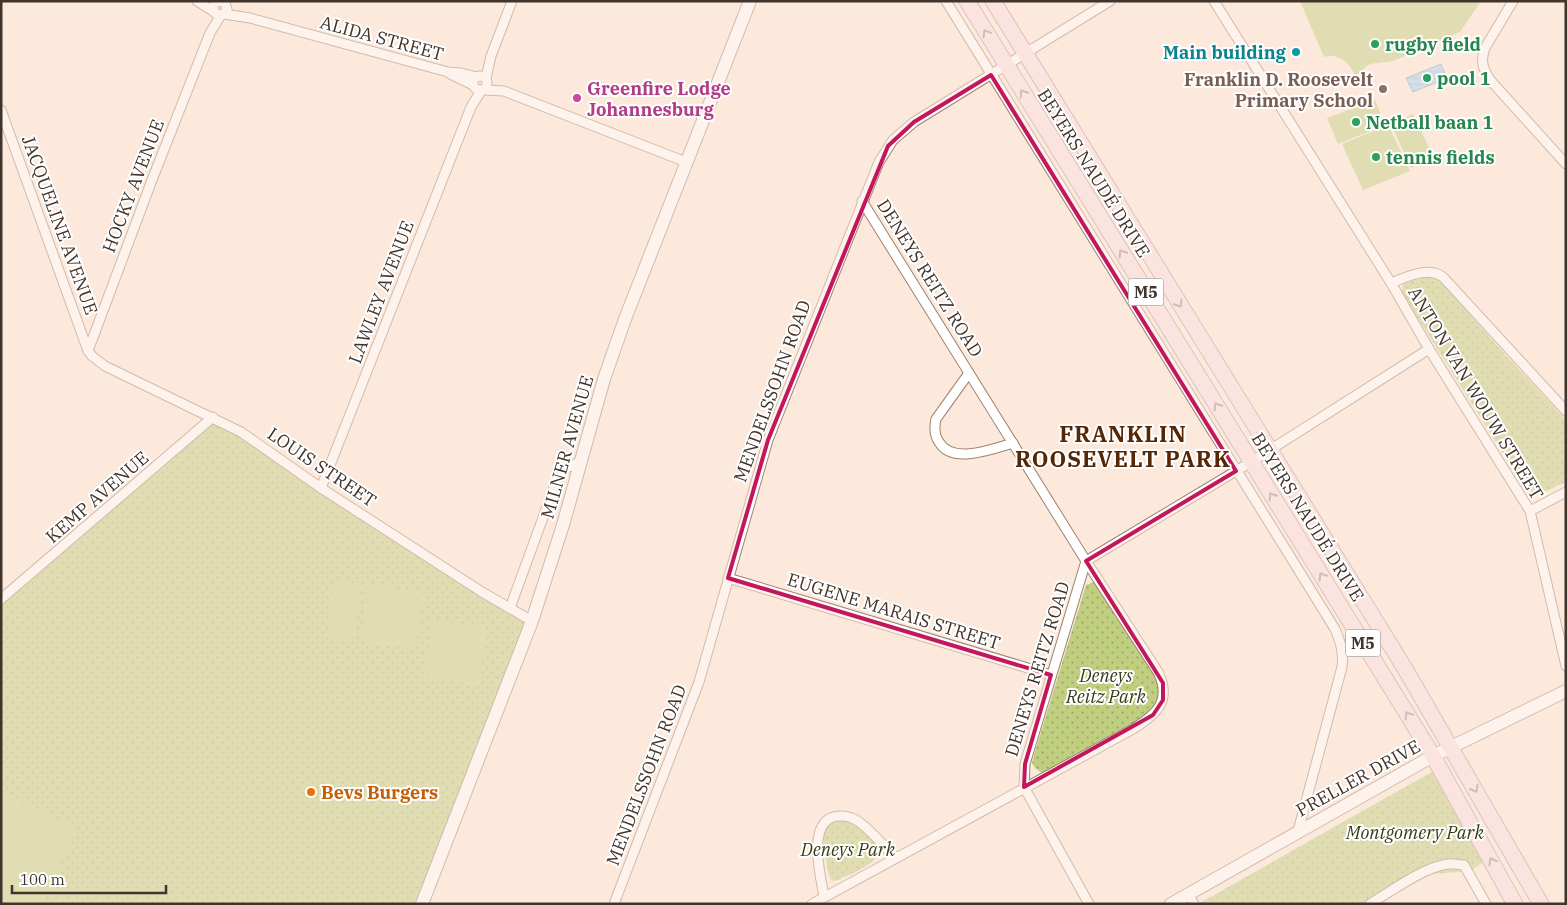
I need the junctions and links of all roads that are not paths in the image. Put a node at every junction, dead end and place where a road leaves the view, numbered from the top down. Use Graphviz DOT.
graph roads {
  1 [pos="197,1"];
  2 [pos="512,1"];
  3 [pos="750,1"];
  4 [pos="946,1"];
  5 [pos="966,1"];
  6 [pos="992,1"];
  7 [pos="1110,1"];
  8 [pos="1214,1"];
  9 [pos="1513,1"];
  10 [pos="220,6"];
  11 [pos="1024,54"];
  12 [pos="1005,66"];
  13 [pos="992,76"];
  14 [pos="480,83"];
  15 [pos="1,110"];
  16 [pos="686,162"];
  17 [pos="1566,164"];
  18 [pos="862,201"];
  19 [pos="1391,284"];
  20 [pos="1429,349"];
  21 [pos="88,351"];
  22 [pos="969,373"];
  23 [pos="1566,411"];
  24 [pos="213,417"];
  25 [pos="1013,443"];
  26 [pos="1270,450"];
  27 [pos="580,462"];
  28 [pos="1251,462"];
  29 [pos="1236,471"];
  30 [pos="321,488"];
  31 [pos="1566,492"];
  32 [pos="1530,511"];
  33 [pos="1086,561"];
  34 [pos="728,578"];
  35 [pos="1,600"];
  36 [pos="510,608"];
  37 [pos="532,621"];
  38 [pos="1566,666"];
  39 [pos="1051,675"];
  40 [pos="1566,691"];
  41 [pos="1451,747"];
  42 [pos="1433,756"];
  43 [pos="1024,787"];
  44 [pos="1298,831"];
  45 [pos="896,858"];
  46 [pos="824,897"];
  47 [pos="1191,899"];
  48 [pos="422,904"];
  49 [pos="614,904"];
  50 [pos="812,904"];
  51 [pos="1089,904"];
  52 [pos="1171,904"];
  53 [pos="1370,904"];
  54 [pos="1486,904"];
  55 [pos="1516,904"];
  56 [pos="1541,904"];
  1 -- 10 [label="street, ALIDA STREET"];
  2 -- 14 [label="street, LAWLEY AVENUE"];
  3 -- 16 [label="main road, MILNER AVENUE"];
  4 -- 13 [label="street, BEYERS NAUDÉ DRIVE"];
  12 -- 5 [label="main road, BEYERS NAUDÉ DRIVE / M5, one-way"];
  6 -- 11 [label="main road, BEYERS NAUDÉ DRIVE / M5"];
  7 -- 11 [label="street, MENDELSSOHN ROAD"];
  8 -- 19 [label="street, ANTON VAN WOUW STREET"];
  9 -- 17 [label="street"];
  10 -- 14 [label="street, ALIDA STREET"];
  10 -- 21 [label="street, HOCKY AVENUE"];
  11 -- 12 [label="street, MENDELSSOHN ROAD"];
  11 -- 26 [label="main road, BEYERS NAUDÉ DRIVE / M5, one-way"];
  12 -- 13 [label="street, MENDELSSOHN ROAD"];
  28 -- 12 [label="main road, BEYERS NAUDÉ DRIVE / M5, one-way"];
  13 -- 18 [label="street, MENDELSSOHN ROAD"];
  13 -- 29 [label="street, BEYERS NAUDÉ DRIVE"];
  14 -- 16 [label="street, ALIDA STREET"];
  14 -- 30 [label="street, LAWLEY AVENUE"];
  15 -- 21 [label="street, JACQUELINE AVENUE"];
  16 -- 27 [label="main road, MILNER AVENUE"];
  18 -- 22 [label="street, DENEYS REITZ ROAD"];
  18 -- 34 [label="street, MENDELSSOHN ROAD"];
  19 -- 20 [label="street, ANTON VAN WOUW STREET"];
  19 -- 23 [label="street, ANTON VAN WOUW STREET"];
  20 -- 26 [label="street"];
  20 -- 32 [label="street, ANTON VAN WOUW STREET"];
  21 -- 24 [label="street, LOUIS STREET"];
  22 -- 25 [label="street, DENEYS REITZ ROAD"];
  22 -- 25 [label="street, DENEYS REITZ ROAD"];
  24 -- 30 [label="street, LOUIS STREET"];
  24 -- 35 [label="street, KEMP AVENUE"];
  25 -- 33 [label="street, DENEYS REITZ ROAD"];
  26 -- 28 [label="street"];
  26 -- 41 [label="main road, BEYERS NAUDÉ DRIVE / M5"];
  27 -- 36 [label="street"];
  27 -- 37 [label="main road, MILNER AVENUE"];
  28 -- 29 [label="street"];
  42 -- 28 [label="main road, BEYERS NAUDÉ DRIVE / M5, one-way"];
  29 -- 33 [label="street"];
  29 -- 44 [label="street, BEYERS NAUDÉ DRIVE"];
  30 -- 36 [label="street, LOUIS STREET"];
  31 -- 32 [label="street"];
  32 -- 38 [label="street, ANTON VAN WOUW STREET"];
  33 -- 39 [label="street, DENEYS REITZ ROAD"];
  33 -- 43 [label="street, DENEYS REITZ ROAD"];
  34 -- 39 [label="street, EUGENE MARAIS STREET"];
  34 -- 49 [label="street, MENDELSSOHN ROAD"];
  36 -- 37 [label="street, LOUIS STREET"];
  37 -- 48 [label="main road, MILNER AVENUE"];
  39 -- 43 [label="street, DENEYS REITZ ROAD"];
  40 -- 41 [label="main road, PRELLER DRIVE"];
  41 -- 42 [label="main road, PRELLER DRIVE"];
  41 -- 56 [label="main road, BEYERS NAUDÉ DRIVE / M5, one-way"];
  42 -- 44 [label="main road, PRELLER DRIVE"];
  55 -- 42 [label="main road, BEYERS NAUDÉ DRIVE / M5, one-way"];
  43 -- 45 [label="street, DENEYS REITZ ROAD"];
  43 -- 51 [label="street"];
  44 -- 47 [label="main road, PRELLER DRIVE"];
  45 -- 46 [label="street, DENEYS REITZ ROAD"];
  45 -- 46 [label="street"];
  46 -- 50 [label="street, DENEYS REITZ ROAD"];
  47 -- 52 [label="main road, PRELLER DRIVE"];
  53 -- 54 [label="street"];
}
